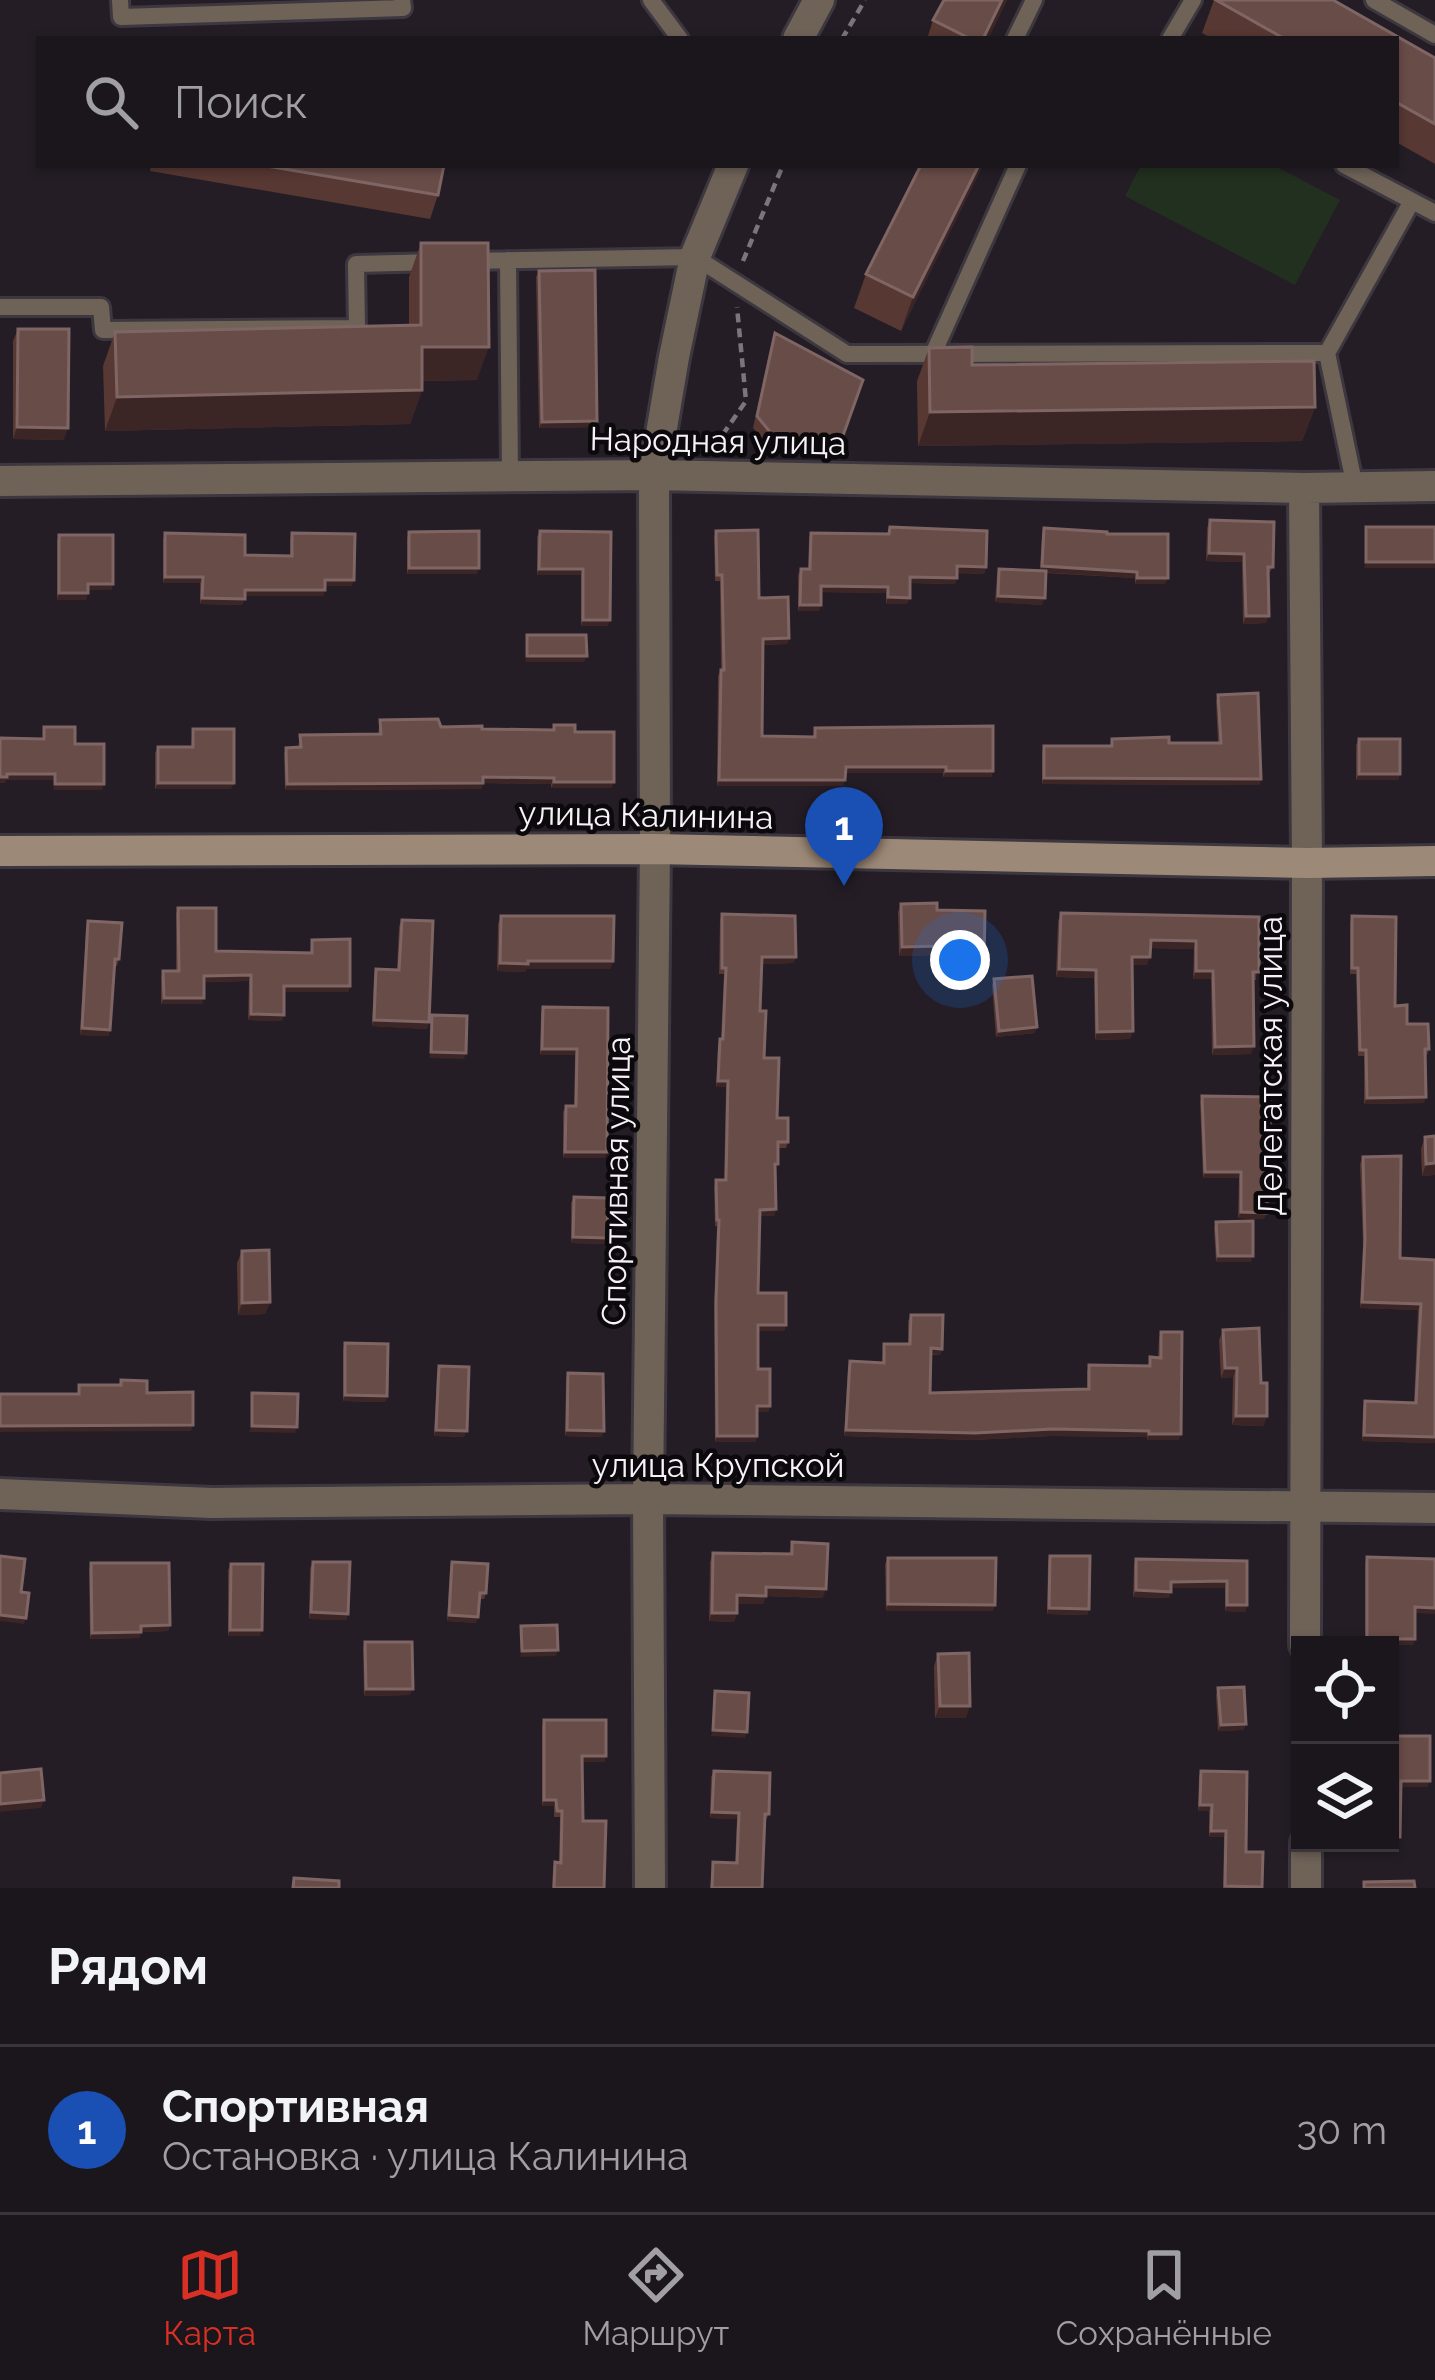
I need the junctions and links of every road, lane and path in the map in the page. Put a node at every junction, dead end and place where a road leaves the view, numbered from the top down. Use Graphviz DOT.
graph roads {
  1 [pos="120,0"];
  2 [pos="402,0"];
  3 [pos="651,0"];
  4 [pos="819,0"];
  5 [pos="865,0"];
  6 [pos="1034,0"];
  7 [pos="1193,0"];
  8 [pos="1374,0"];
  9 [pos="1435,35"];
  10 [pos="678,36"];
  11 [pos="800,36"];
  12 [pos="844,36"];
  13 [pos="1016,36"];
  14 [pos="1172,36"];
  15 [pos="733,168"];
  16 [pos="1017,168"];
  17 [pos="1350,168"];
  18 [pos="1412,201"];
  19 [pos="1435,213"];
  20 [pos="695,256"];
  21 [pos="508,260"];
  22 [pos="0,307"];
  23 [pos="1327,353"];
  24 [pos="933,354"];
  25 [pos="510,475"];
  26 [pos="654,476"];
  27 [pos="0,482"];
  28 [pos="1435,486"];
  29 [pos="1355,487"];
  30 [pos="1304,488"];
  31 [pos="656,849"];
  32 [pos="0,851"];
  33 [pos="1435,861"];
  34 [pos="1307,863"];
  35 [pos="0,1494"];
  36 [pos="648,1499"];
  37 [pos="1304,1506"];
  38 [pos="1435,1508"];
  39 [pos="1305,1636"];
  40 [pos="1306,1852"];
  41 [pos="650,1888"];
  42 [pos="1306,1888"];
  1 -- 2 [label="lane"];
  3 -- 10 [label="lane"];
  4 -- 11 [label="street"];
  5 -- 12 [label="path"];
  6 -- 13 [label="lane"];
  7 -- 14 [label="lane"];
  8 -- 9 [label="lane"];
  15 -- 20 [label="street, Спортивная улица"];
  16 -- 24 [label="lane"];
  17 -- 18 [label="lane"];
  18 -- 19 [label="lane"];
  18 -- 23 [label="lane"];
  20 -- 21 [label="lane"];
  20 -- 24 [label="lane"];
  20 -- 26 [label="street, Спортивная улица"];
  21 -- 22 [label="lane"];
  21 -- 25 [label="lane"];
  23 -- 24 [label="lane"];
  23 -- 29 [label="lane"];
  25 -- 26 [label="street, Народная улица"];
  25 -- 27 [label="street, Народная улица"];
  26 -- 30 [label="street, Народная улица"];
  26 -- 31 [label="street, Спортивная улица"];
  28 -- 29 [label="street, Народная улица"];
  29 -- 30 [label="street, Народная улица"];
  30 -- 34 [label="street, Делегатская улица"];
  31 -- 32 [label="street, улица Калинина"];
  31 -- 34 [label="street, улица Калинина"];
  31 -- 36 [label="street, Спортивная улица"];
  33 -- 34 [label="street, улица Калинина"];
  34 -- 37 [label="street, Делегатская улица"];
  35 -- 36 [label="street, улица Крупской"];
  36 -- 37 [label="street, улица Крупской"];
  36 -- 41 [label="street, Спортивная улица"];
  37 -- 38 [label="street, улица Крупской"];
  37 -- 39 [label="street, Делегатская улица"];
  40 -- 42 [label="street"];
}
